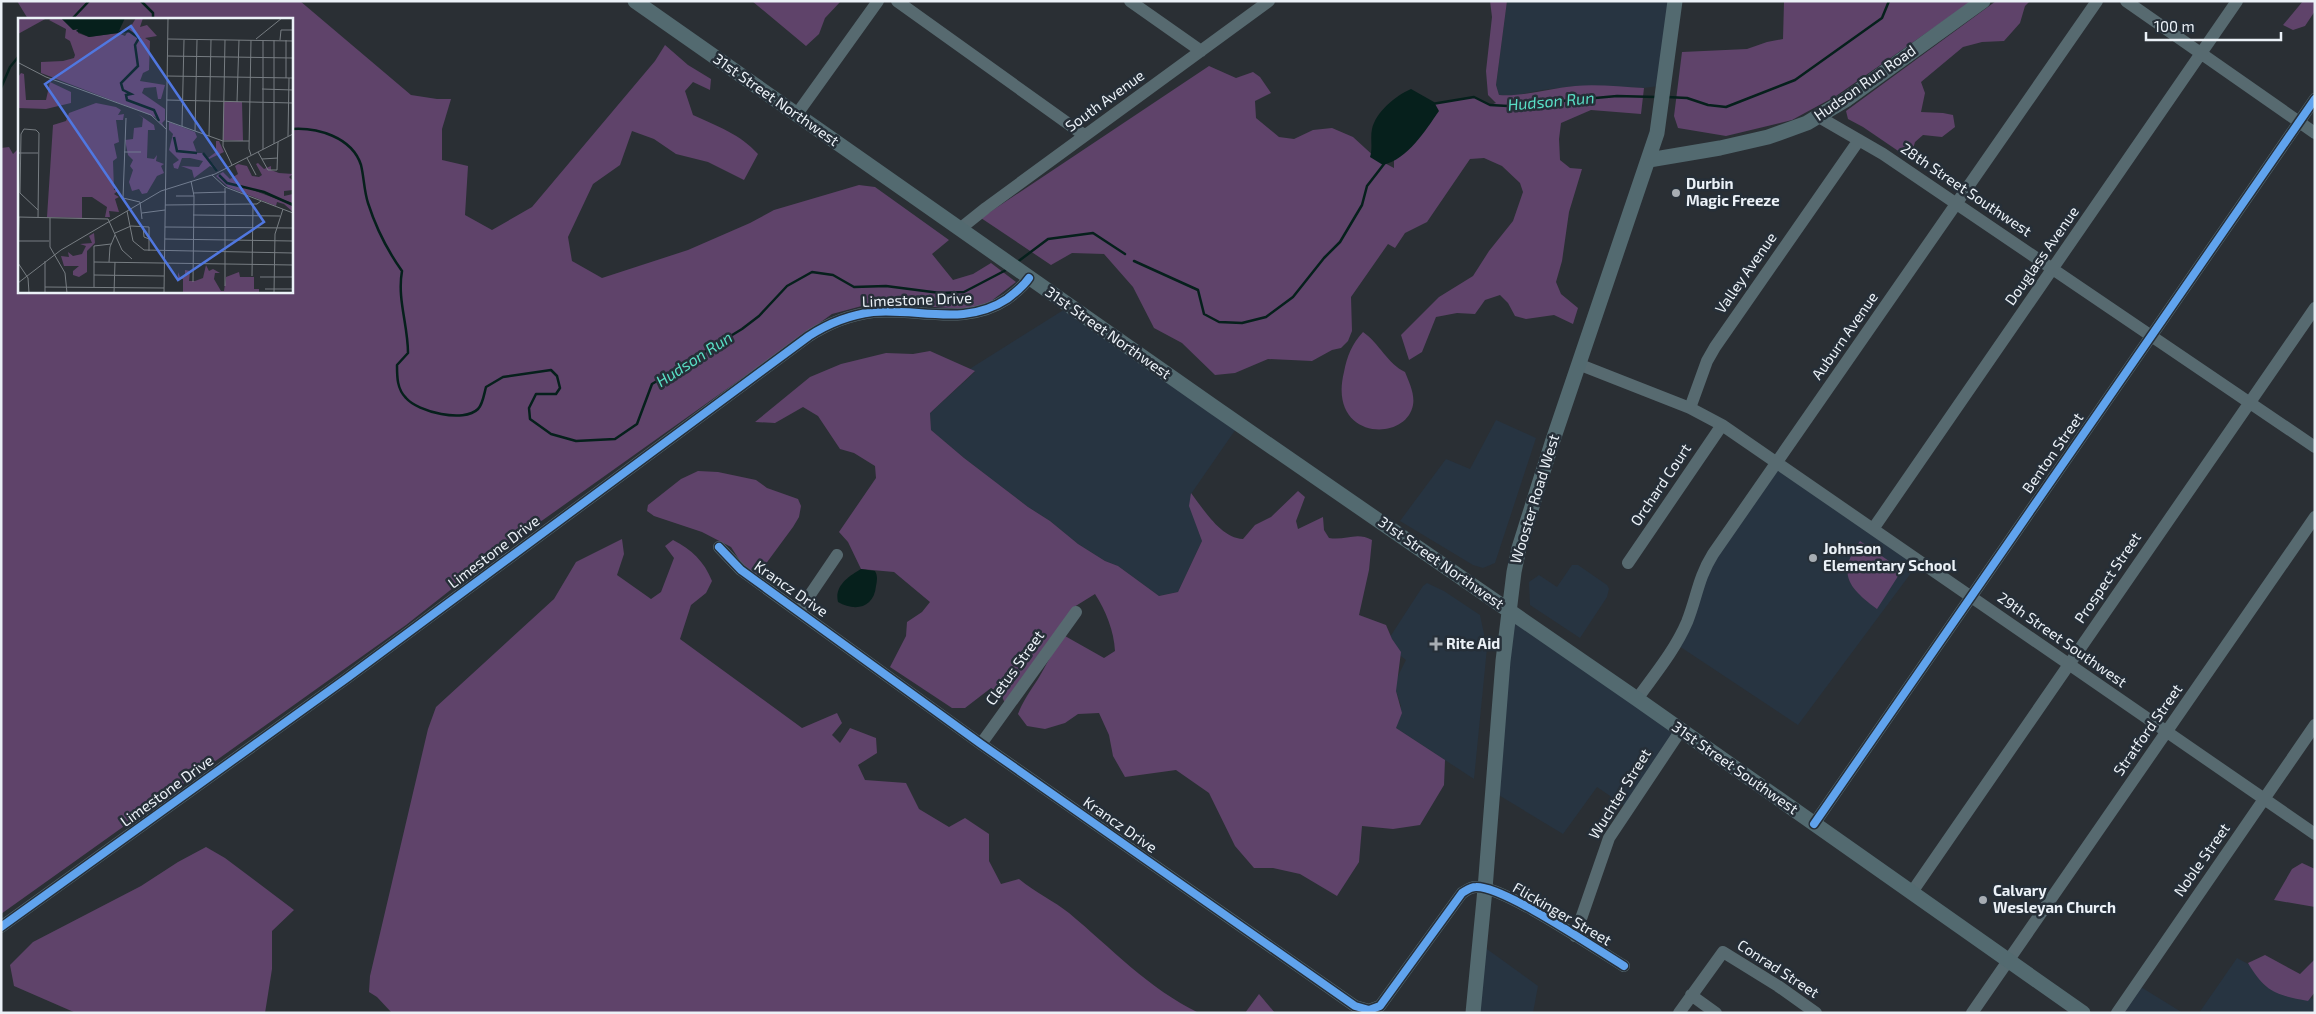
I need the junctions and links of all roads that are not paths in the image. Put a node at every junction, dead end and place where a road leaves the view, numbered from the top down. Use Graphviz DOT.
graph roads {
  1 [pos="635,1"];
  2 [pos="878,1"];
  3 [pos="896,1"];
  4 [pos="1130,1"];
  5 [pos="1269,1"];
  6 [pos="1675,1"];
  7 [pos="1983,1"];
  8 [pos="2097,1"];
  9 [pos="2126,1"];
  10 [pos="2237,1"];
  11 [pos="1201,51"];
  12 [pos="2201,54"];
  13 [pos="2315,99"];
  14 [pos="797,114"];
  15 [pos="1819,117"];
  16 [pos="2299,122"];
  17 [pos="2315,133"];
  18 [pos="1084,135"];
  19 [pos="1859,140"];
  20 [pos="1649,160"];
  21 [pos="1957,204"];
  22 [pos="961,228"];
  23 [pos="2053,268"];
  24 [pos="1017,269"];
  25 [pos="2315,308"];
  26 [pos="2152,335"];
  27 [pos="1578,364"];
  28 [pos="2250,402"];
  29 [pos="1690,408"];
  30 [pos="1722,425"];
  31 [pos="2315,447"];
  32 [pos="1777,463"];
  33 [pos="2315,517"];
  34 [pos="1873,529"];
  35 [pos="719,547"];
  36 [pos="837,555"];
  37 [pos="1628,563"];
  38 [pos="1971,596"];
  39 [pos="1509,610"];
  40 [pos="799,611"];
  41 [pos="1076,612"];
  42 [pos="2069,664"];
  43 [pos="1636,699"];
  44 [pos="2315,725"];
  45 [pos="1681,730"];
  46 [pos="2166,732"];
  47 [pos="981,744"];
  48 [pos="2264,798"];
  49 [pos="1814,824"];
  50 [pos="2315,834"];
  51 [pos="1485,889"];
  52 [pos="1912,892"];
  53 [pos="1,927"];
  54 [pos="1575,936"];
  55 [pos="2008,960"];
  56 [pos="1624,966"];
  57 [pos="1691,996"];
  58 [pos="1473,1013"];
  59 [pos="1679,1013"];
  60 [pos="1716,1013"];
  61 [pos="1816,1013"];
  62 [pos="1972,1013"];
  63 [pos="2083,1013"];
  64 [pos="2116,1013"];
  1 -- 14 [label="main road, 31st Street Northwest"];
  2 -- 14 [label="street"];
  3 -- 18 [label="street"];
  4 -- 11 [label="street"];
  5 -- 11 [label="street, South Avenue"];
  6 -- 20 [label="main road, Wooster Road West"];
  7 -- 15 [label="main road, Hudson Run Road"];
  8 -- 21 [label="street, Auburn Avenue"];
  9 -- 12 [label="street"];
  10 -- 12 [label="street, Douglass Avenue"];
  11 -- 18 [label="street, South Avenue"];
  12 -- 16 [label="street"];
  12 -- 23 [label="street, Douglass Avenue"];
  13 -- 16 [label="street, Benton Street"];
  14 -- 22 [label="main road, 31st Street Northwest"];
  15 -- 19 [label="street, 28th Street Southwest"];
  15 -- 20 [label="main road, Hudson Run Road"];
  16 -- 17 [label="street"];
  16 -- 26 [label="street, Benton Street"];
  18 -- 22 [label="street, South Avenue"];
  19 -- 21 [label="street, 28th Street Southwest"];
  19 -- 29 [label="street, Valley Avenue"];
  20 -- 27 [label="main road, Wooster Road West"];
  21 -- 23 [label="street, 28th Street Southwest"];
  21 -- 32 [label="street, Auburn Avenue"];
  22 -- 24 [label="main road, 31st Street Northwest"];
  23 -- 26 [label="street, 28th Street Southwest"];
  23 -- 34 [label="street, Douglass Avenue"];
  24 -- 39 [label="main road, 31st Street Northwest"];
  24 -- 53 [label="street, Limestone Drive"];
  25 -- 28 [label="street, Prospect Street"];
  26 -- 28 [label="street, 28th Street Southwest"];
  26 -- 38 [label="street, Benton Street"];
  27 -- 29 [label="street, 29th Street Southwest"];
  27 -- 39 [label="main road, Wooster Road West"];
  28 -- 31 [label="street, 28th Street Southwest"];
  28 -- 42 [label="street, Prospect Street"];
  29 -- 30 [label="street, 29th Street Southwest"];
  30 -- 32 [label="street, 29th Street Southwest"];
  30 -- 37 [label="street, Orchard Court"];
  32 -- 34 [label="street, 29th Street Southwest"];
  32 -- 43 [label="street, Auburn Avenue"];
  33 -- 46 [label="street, Stratford Street"];
  34 -- 38 [label="street, 29th Street Southwest"];
  35 -- 40 [label="street, Krancz Drive"];
  36 -- 40 [label="street"];
  38 -- 42 [label="street, 29th Street Southwest"];
  38 -- 49 [label="street, Benton Street"];
  39 -- 43 [label="main road, 31st Street Southwest"];
  39 -- 51 [label="main road, Wooster Road West"];
  40 -- 47 [label="street, Krancz Drive"];
  41 -- 47 [label="street, Cletus Street"];
  42 -- 46 [label="street, 29th Street Southwest"];
  42 -- 52 [label="street, Prospect Street"];
  43 -- 45 [label="main road, 31st Street Southwest"];
  44 -- 48 [label="street, Noble Street"];
  45 -- 49 [label="main road, 31st Street Southwest"];
  45 -- 54 [label="street, Wuchter Street"];
  46 -- 48 [label="street, 29th Street Southwest"];
  46 -- 55 [label="street, Stratford Street"];
  47 -- 51 [label="street, Krancz Drive"];
  48 -- 50 [label="street, 29th Street Southwest"];
  48 -- 64 [label="street, Noble Street"];
  49 -- 52 [label="main road, 31st Street Southwest"];
  51 -- 54 [label="street, Flickinger Street"];
  51 -- 58 [label="main road, Wooster Road West"];
  52 -- 55 [label="main road, 31st Street Southwest"];
  54 -- 56 [label="street, Flickinger Street"];
  55 -- 62 [label="street, Stratford Street"];
  55 -- 63 [label="main road, 31st Street Southwest"];
  57 -- 59 [label="street"];
  57 -- 60 [label="street"];
  57 -- 61 [label="street, Conrad Street"];
}
